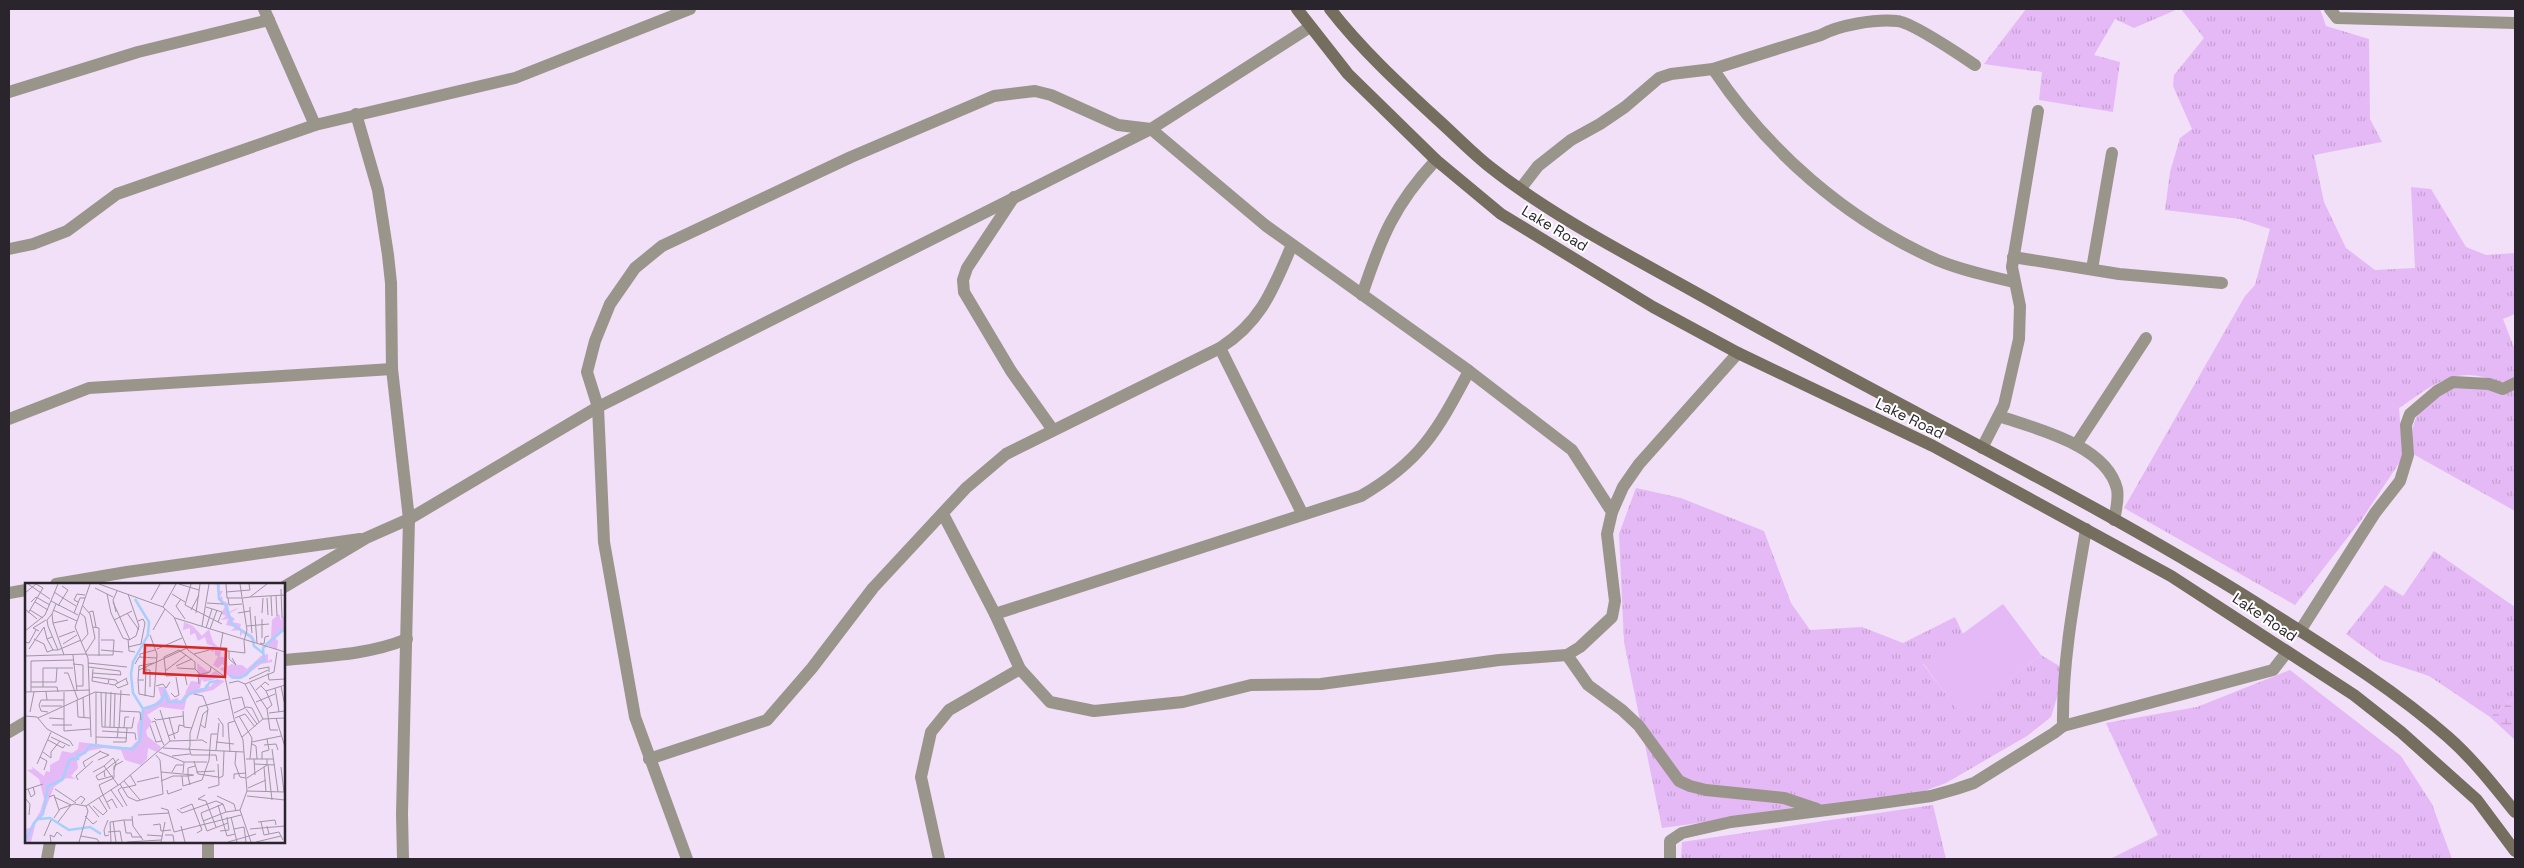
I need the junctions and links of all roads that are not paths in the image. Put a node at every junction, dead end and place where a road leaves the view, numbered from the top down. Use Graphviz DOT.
graph roads {
  1 [pos="690,9"];
  2 [pos="1298,9"];
  3 [pos="1330,9"];
  4 [pos="2330,9"];
  5 [pos="267,14"];
  6 [pos="1896,15"];
  7 [pos="2515,23"];
  8 [pos="1310,27"];
  9 [pos="1975,65"];
  10 [pos="1713,69"];
  11 [pos="9,92"];
  12 [pos="2038,111"];
  13 [pos="356,114"];
  14 [pos="315,125"];
  15 [pos="1151,129"];
  16 [pos="2112,153"];
  17 [pos="1436,160"];
  18 [pos="1521,188"];
  19 [pos="1015,196"];
  20 [pos="1292,245"];
  21 [pos="9,248"];
  22 [pos="2013,258"];
  23 [pos="2092,269"];
  24 [pos="2014,282"];
  25 [pos="2222,283"];
  26 [pos="1362,295"];
  27 [pos="2146,338"];
  28 [pos="1220,348"];
  29 [pos="1738,353"];
  30 [pos="392,369"];
  31 [pos="1469,371"];
  32 [pos="2515,383"];
  33 [pos="598,407"];
  34 [pos="1999,416"];
  35 [pos="9,419"];
  36 [pos="1053,430"];
  37 [pos="2076,445"];
  38 [pos="1982,448"];
  39 [pos="1612,512"];
  40 [pos="1302,513"];
  41 [pos="943,514"];
  42 [pos="409,519"];
  43 [pos="2114,520"];
  44 [pos="2086,529"];
  45 [pos="366,538"];
  46 [pos="62,583"];
  47 [pos="285,586"];
  48 [pos="25,590"];
  49 [pos="9,593"];
  50 [pos="995,614"];
  51 [pos="2300,631"];
  52 [pos="407,639"];
  53 [pos="2286,652"];
  54 [pos="1567,655"];
  55 [pos="285,660"];
  56 [pos="1020,669"];
  57 [pos="25,723"];
  58 [pos="2063,726"];
  59 [pos="9,732"];
  60 [pos="649,759"];
  61 [pos="1819,810"];
  62 [pos="2515,812"];
  63 [pos="50,843"];
  64 [pos="208,843"];
  65 [pos="2515,851"];
  66 [pos="47,859"];
  67 [pos="208,859"];
  68 [pos="403,859"];
  69 [pos="687,859"];
  70 [pos="939,859"];
  71 [pos="1670,859"];
  1 -- 13 [label="street"];
  2 -- 8 [label="main road, Lake Road"];
  3 -- 18 [label="main road, Lake Road"];
  4 -- 7 [label="street"];
  5 -- 11 [label="street"];
  5 -- 14 [label="street"];
  6 -- 9 [label="street"];
  6 -- 10 [label="street"];
  8 -- 15 [label="street"];
  8 -- 17 [label="main road, Lake Road"];
  10 -- 18 [label="street"];
  10 -- 24 [label="street"];
  12 -- 22 [label="street"];
  13 -- 14 [label="street"];
  13 -- 30 [label="street"];
  14 -- 21 [label="street"];
  15 -- 19 [label="street"];
  15 -- 20 [label="street"];
  15 -- 33 [label="street"];
  16 -- 23 [label="street"];
  17 -- 26 [label="street"];
  17 -- 29 [label="main road, Lake Road"];
  18 -- 38 [label="main road, Lake Road"];
  19 -- 33 [label="street"];
  19 -- 36 [label="street"];
  20 -- 26 [label="street"];
  20 -- 28 [label="street"];
  22 -- 23 [label="street"];
  22 -- 24 [label="street"];
  23 -- 25 [label="street"];
  24 -- 34 [label="street"];
  26 -- 31 [label="street"];
  27 -- 37 [label="street"];
  28 -- 36 [label="street"];
  28 -- 40 [label="street"];
  29 -- 39 [label="street"];
  29 -- 44 [label="main road, Lake Road"];
  30 -- 35 [label="street"];
  30 -- 42 [label="street"];
  31 -- 39 [label="street"];
  31 -- 40 [label="street"];
  32 -- 51 [label="street"];
  33 -- 42 [label="street"];
  33 -- 60 [label="street"];
  34 -- 37 [label="street"];
  34 -- 38 [label="street"];
  36 -- 41 [label="street"];
  37 -- 43 [label="street"];
  38 -- 43 [label="main road, Lake Road"];
  39 -- 54 [label="street"];
  40 -- 50 [label="street"];
  41 -- 50 [label="street"];
  41 -- 60 [label="street"];
  42 -- 45 [label="street"];
  42 -- 52 [label="street"];
  43 -- 51 [label="main road, Lake Road"];
  44 -- 53 [label="main road, Lake Road"];
  44 -- 58 [label="street"];
  45 -- 46 [label="street"];
  45 -- 47 [label="street"];
  48 -- 49 [label="street"];
  50 -- 56 [label="street"];
  51 -- 62 [label="main road, Lake Road"];
  52 -- 55 [label="street"];
  52 -- 68 [label="street"];
  53 -- 58 [label="street"];
  53 -- 65 [label="main road, Lake Road"];
  54 -- 56 [label="street"];
  54 -- 61 [label="street"];
  56 -- 70 [label="street"];
  57 -- 59 [label="street"];
  58 -- 61 [label="street"];
  60 -- 69 [label="street"];
  61 -- 71 [label="street"];
  63 -- 66 [label="street"];
  64 -- 67 [label="street"];
}
